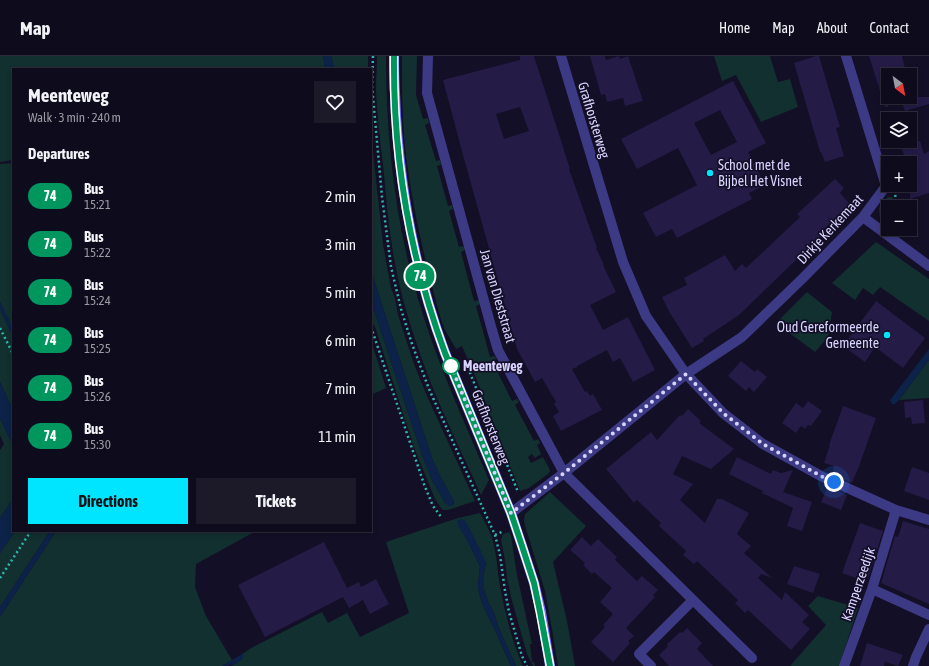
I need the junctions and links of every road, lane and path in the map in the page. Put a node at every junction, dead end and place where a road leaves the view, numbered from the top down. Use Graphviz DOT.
graph roads {
  1 [pos="373,56"];
  2 [pos="394,56"];
  3 [pos="428,56"];
  4 [pos="561,56"];
  5 [pos="846,56"];
  6 [pos="863,218"];
  7 [pos="929,266"];
  8 [pos="0,328"];
  9 [pos="372,330"];
  10 [pos="12,352"];
  11 [pos="466,363"];
  12 [pos="686,374"];
  13 [pos="564,473"];
  14 [pos="523,504"];
  15 [pos="896,510"];
  16 [pos="511,513"];
  17 [pos="442,518"];
  18 [pos="929,520"];
  19 [pos="30,532"];
  20 [pos="0,578"];
  21 [pos="872,589"];
  22 [pos="692,600"];
  23 [pos="929,615"];
  24 [pos="929,629"];
  25 [pos="752,658"];
  26 [pos="527,666"];
  27 [pos="550,666"];
  28 [pos="652,666"];
  29 [pos="844,666"];
  30 [pos="913,666"];
  1 -- 26 [label="path"];
  2 -- 16 [label="main road, Grafhorsterweg"];
  3 -- 13 [label="street, Jan van Dieststraat"];
  4 -- 12 [label="street, Grafhorsterweg"];
  5 -- 6 [label="street, Dirkje Kerkemaat"];
  6 -- 7 [label="street"];
  6 -- 12 [label="street, Dirkje Kerkemaat"];
  8 -- 10 [label="path"];
  9 -- 17 [label="path"];
  11 -- 14 [label="path"];
  12 -- 13 [label="street"];
  12 -- 15 [label="street, Grafhorsterweg"];
  13 -- 14 [label="street"];
  13 -- 22 [label="street, Jan van Dieststraat"];
  14 -- 16 [label="street"];
  15 -- 18 [label="street, Grafhorsterweg"];
  15 -- 21 [label="street, Kamperzeedijk"];
  16 -- 27 [label="main road, Grafhorsterweg"];
  19 -- 20 [label="path"];
  21 -- 23 [label="street"];
  21 -- 29 [label="street, Kamperzeedijk"];
  22 -- 25 [label="street, Jan van Dieststraat"];
  22 -- 28 [label="street"];
  24 -- 30 [label="street"];
}
